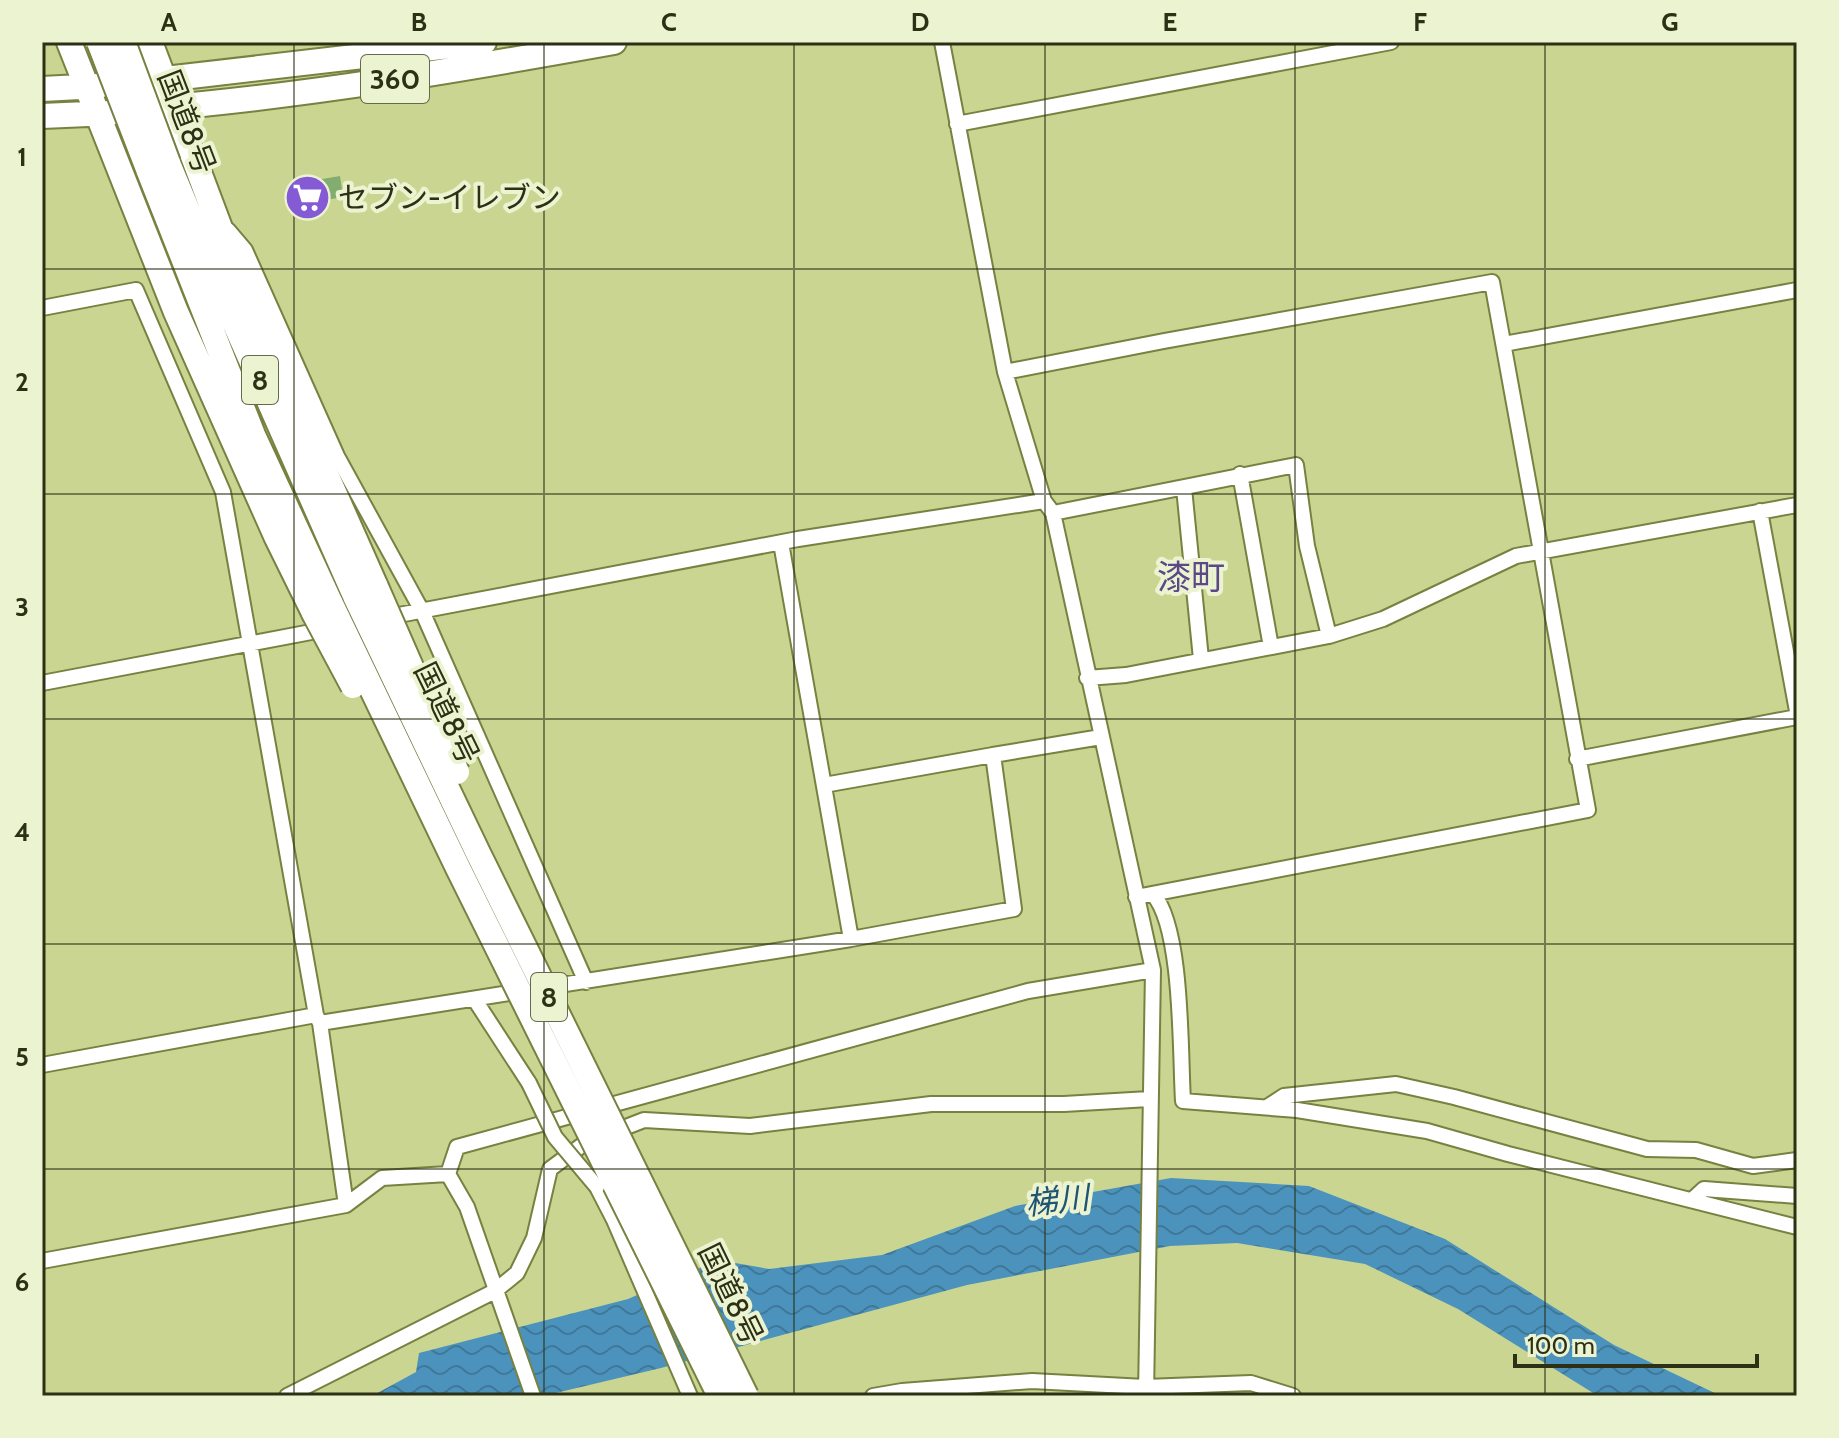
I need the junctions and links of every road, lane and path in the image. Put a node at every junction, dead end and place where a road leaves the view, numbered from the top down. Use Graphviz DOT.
graph roads {
  1 [pos="69,42"];
  2 [pos="99,42"];
  3 [pos="123,42"];
  4 [pos="150,42"];
  5 [pos="484,42"];
  6 [pos="614,42"];
  7 [pos="942,42"];
  8 [pos="1391,42"];
  9 [pos="163,80"];
  10 [pos="87,87"];
  11 [pos="42,89"];
  12 [pos="175,107"];
  13 [pos="98,114"];
  14 [pos="42,116"];
  15 [pos="957,124"];
  16 [pos="158,166"];
  17 [pos="215,214"];
  18 [pos="1797,290"];
  19 [pos="42,308"];
  20 [pos="1504,344"];
  21 [pos="1005,372"];
  22 [pos="1240,474"];
  23 [pos="1184,488"];
  24 [pos="1797,505"];
  25 [pos="1048,507"];
  26 [pos="1760,511"];
  27 [pos="781,543"];
  28 [pos="1541,550"];
  29 [pos="366,591"];
  30 [pos="323,608"];
  31 [pos="422,611"];
  32 [pos="1329,636"];
  33 [pos="250,643"];
  34 [pos="1271,647"];
  35 [pos="1201,659"];
  36 [pos="1087,678"];
  37 [pos="42,683"];
  38 [pos="1797,711"];
  39 [pos="1797,717"];
  40 [pos="1101,737"];
  41 [pos="993,755"];
  42 [pos="1577,759"];
  43 [pos="824,785"];
  44 [pos="1153,894"];
  45 [pos="1136,897"];
  46 [pos="851,939"];
  47 [pos="1153,970"];
  48 [pos="586,982"];
  49 [pos="475,1000"];
  50 [pos="318,1019"];
  51 [pos="42,1065"];
  52 [pos="1150,1107"];
  53 [pos="1267,1107"];
  54 [pos="1797,1160"];
  55 [pos="448,1174"];
  56 [pos="1797,1196"];
  57 [pos="1692,1200"];
  58 [pos="346,1205"];
  59 [pos="1797,1227"];
  60 [pos="42,1261"];
  61 [pos="497,1294"];
  62 [pos="1146,1386"];
  63 [pos="717,1393"];
  64 [pos="287,1396"];
  65 [pos="533,1396"];
  66 [pos="690,1396"];
  67 [pos="748,1396"];
  68 [pos="873,1396"];
  69 [pos="1293,1396"];
  1 -- 10 [label="highway"];
  2 -- 16 [label="highway, 国道8号 / 8, bridge"];
  3 -- 16 [label="highway, 国道8号 / 8, bridge"];
  4 -- 9 [label="highway"];
  5 -- 9 [label="highway, 360"];
  6 -- 12 [label="highway, 360"];
  7 -- 15 [label="street"];
  8 -- 15 [label="street"];
  9 -- 10 [label="highway, 360"];
  9 -- 12 [label="highway"];
  10 -- 11 [label="highway, 360"];
  10 -- 13 [label="highway"];
  12 -- 13 [label="highway, 360"];
  12 -- 17 [label="highway"];
  13 -- 14 [label="highway, 360"];
  13 -- 30 [label="highway"];
  15 -- 21 [label="street"];
  16 -- 29 [label="highway, 国道8号 / 8"];
  16 -- 30 [label="highway, 国道8号 / 8"];
  17 -- 29 [label="highway"];
  17 -- 31 [label="street"];
  18 -- 20 [label="street"];
  19 -- 33 [label="street"];
  20 -- 21 [label="street"];
  20 -- 28 [label="street"];
  21 -- 25 [label="street"];
  22 -- 23 [label="street"];
  22 -- 32 [label="street"];
  22 -- 34 [label="street"];
  23 -- 25 [label="street"];
  23 -- 35 [label="street"];
  24 -- 26 [label="street"];
  25 -- 27 [label="street"];
  25 -- 36 [label="street"];
  26 -- 28 [label="street"];
  26 -- 38 [label="street"];
  27 -- 31 [label="street"];
  27 -- 43 [label="street"];
  28 -- 32 [label="street"];
  28 -- 42 [label="street"];
  29 -- 67 [label="highway, 国道8号 / 8, bridge"];
  30 -- 63 [label="highway, 国道8号 / 8, bridge"];
  31 -- 33 [label="street"];
  31 -- 48 [label="street"];
  32 -- 34 [label="street"];
  33 -- 37 [label="street"];
  33 -- 50 [label="street"];
  34 -- 35 [label="street"];
  35 -- 36 [label="street"];
  36 -- 40 [label="street"];
  39 -- 42 [label="street"];
  40 -- 41 [label="street"];
  40 -- 45 [label="street"];
  41 -- 43 [label="street"];
  41 -- 46 [label="street"];
  42 -- 44 [label="street"];
  43 -- 46 [label="street"];
  44 -- 45 [label="street"];
  44 -- 53 [label="street"];
  45 -- 47 [label="street"];
  46 -- 48 [label="street"];
  47 -- 52 [label="street"];
  47 -- 55 [label="street"];
  48 -- 49 [label="street"];
  49 -- 50 [label="street"];
  49 -- 66 [label="street, bridge"];
  50 -- 51 [label="street"];
  50 -- 58 [label="street"];
  52 -- 61 [label="street"];
  52 -- 62 [label="street"];
  53 -- 54 [label="street"];
  53 -- 57 [label="street"];
  55 -- 58 [label="street"];
  55 -- 61 [label="street"];
  56 -- 57 [label="street"];
  57 -- 59 [label="street"];
  58 -- 60 [label="street"];
  61 -- 64 [label="street"];
  61 -- 65 [label="street"];
  62 -- 68 [label="street"];
  62 -- 69 [label="street"];
}
